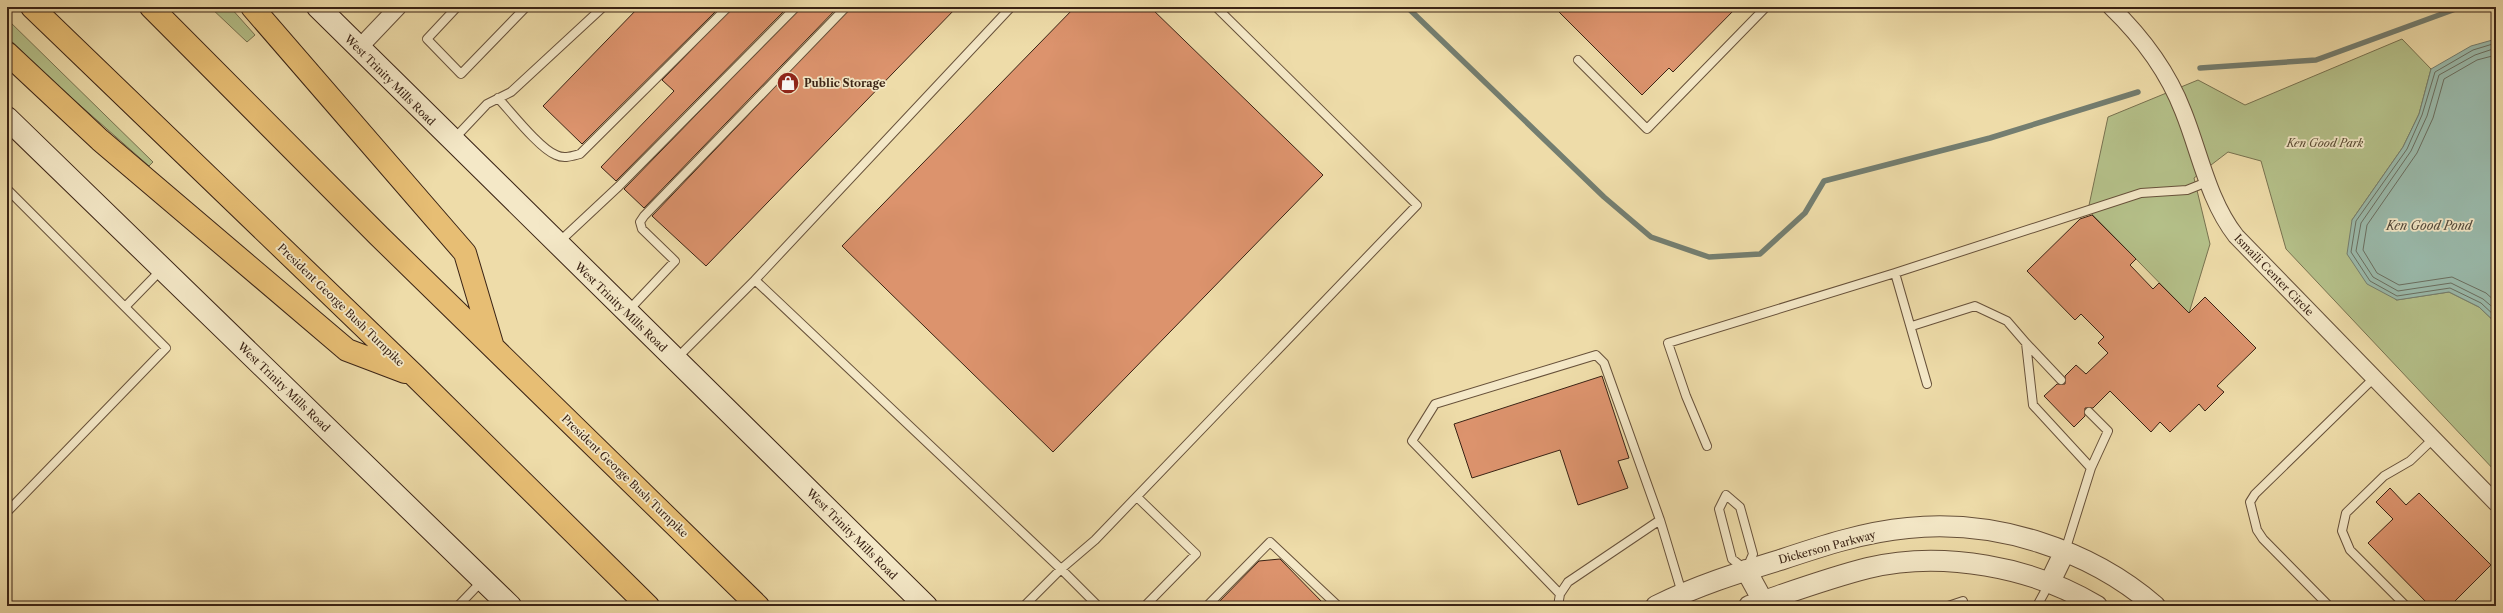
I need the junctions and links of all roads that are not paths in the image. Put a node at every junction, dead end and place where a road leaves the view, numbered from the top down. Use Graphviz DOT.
graph roads {
  1 [pos="32,7"];
  2 [pos="151,7"];
  3 [pos="252,7"];
  4 [pos="318,7"];
  5 [pos="398,7"];
  6 [pos="457,7"];
  7 [pos="526,7"];
  8 [pos="603,7"];
  9 [pos="728,7"];
  10 [pos="796,7"];
  11 [pos="846,7"];
  12 [pos="1010,7"];
  13 [pos="1216,7"];
  14 [pos="1766,7"];
  15 [pos="2111,7"];
  16 [pos="358,49"];
  17 [pos="7,53"];
  18 [pos="1578,60"];
  19 [pos="498,98"];
  20 [pos="7,118"];
  21 [pos="452,141"];
  22 [pos="2207,182"];
  23 [pos="7,189"];
  24 [pos="557,244"];
  25 [pos="162,269"];
  26 [pos="1895,273"];
  27 [pos="756,280"];
  28 [pos="125,307"];
  29 [pos="627,312"];
  30 [pos="1912,326"];
  31 [pos="2026,343"];
  32 [pos="492,346"];
  33 [pos="675,360"];
  34 [pos="414,375"];
  35 [pos="2374,378"];
  36 [pos="2061,380"];
  37 [pos="1927,384"];
  38 [pos="2090,412"];
  39 [pos="2433,439"];
  40 [pos="1707,446"];
  41 [pos="2092,468"];
  42 [pos="1137,497"];
  43 [pos="2496,502"];
  44 [pos="8,509"];
  45 [pos="1660,520"];
  46 [pos="2065,551"];
  47 [pos="1061,569"];
  48 [pos="1746,570"];
  49 [pos="484,580"];
  50 [pos="2050,582"];
  51 [pos="1560,594"];
  52 [pos="1686,600"];
  53 [pos="1963,601"];
  54 [pos="1756,603"];
  55 [pos="458,606"];
  56 [pos="510,606"];
  57 [pos="648,606"];
  58 [pos="758,606"];
  59 [pos="926,606"];
  60 [pos="1024,606"];
  61 [pos="1098,606"];
  62 [pos="1145,606"];
  63 [pos="1207,606"];
  64 [pos="1338,606"];
  65 [pos="1558,606"];
  66 [pos="1656,606"];
  67 [pos="1948,606"];
  68 [pos="2037,606"];
  69 [pos="2097,606"];
  70 [pos="2155,606"];
  71 [pos="2329,606"];
  72 [pos="2406,606"];
  1 -- 34 [label="highway, President George Bush Turnpike"];
  2 -- 32 [label="highway, President George Bush Turnpike"];
  3 -- 32 [label="highway"];
  4 -- 16 [label="main road, West Trinity Mills Road"];
  5 -- 16 [label="street"];
  6 -- 7 [label="lane"];
  8 -- 19 [label="lane"];
  9 -- 19 [label="lane"];
  10 -- 24 [label="lane"];
  11 -- 29 [label="lane"];
  12 -- 27 [label="lane"];
  13 -- 42 [label="lane"];
  14 -- 18 [label="lane"];
  15 -- 22 [label="street, Ismaili Center Circle"];
  16 -- 21 [label="main road, West Trinity Mills Road"];
  17 -- 34 [label="highway"];
  19 -- 21 [label="lane"];
  20 -- 25 [label="main road, West Trinity Mills Road"];
  21 -- 24 [label="main road, West Trinity Mills Road"];
  22 -- 26 [label="lane"];
  22 -- 35 [label="street, Ismaili Center Circle"];
  23 -- 28 [label="lane"];
  24 -- 29 [label="main road, West Trinity Mills Road"];
  25 -- 28 [label="lane"];
  25 -- 49 [label="main road, West Trinity Mills Road"];
  26 -- 30 [label="lane"];
  26 -- 40 [label="lane"];
  27 -- 33 [label="lane"];
  27 -- 47 [label="lane"];
  28 -- 44 [label="lane"];
  29 -- 33 [label="main road, West Trinity Mills Road"];
  30 -- 31 [label="lane"];
  30 -- 37 [label="lane"];
  31 -- 36 [label="lane"];
  31 -- 41 [label="lane"];
  32 -- 58 [label="highway, President George Bush Turnpike"];
  33 -- 59 [label="main road, West Trinity Mills Road"];
  34 -- 57 [label="highway, President George Bush Turnpike"];
  35 -- 39 [label="street, Ismaili Center Circle"];
  35 -- 71 [label="lane"];
  38 -- 41 [label="lane"];
  39 -- 43 [label="street, Ismaili Center Circle"];
  39 -- 72 [label="lane"];
  41 -- 46 [label="lane"];
  42 -- 47 [label="lane"];
  42 -- 62 [label="lane"];
  45 -- 51 [label="lane"];
  45 -- 51 [label="lane"];
  45 -- 52 [label="lane"];
  46 -- 48 [label="street, Dickerson Parkway"];
  46 -- 50 [label="street"];
  46 -- 70 [label="street, Dickerson Parkway"];
  47 -- 60 [label="lane"];
  47 -- 61 [label="lane"];
  48 -- 48 [label="lane"];
  48 -- 52 [label="street, Dickerson Parkway"];
  48 -- 54 [label="street"];
  49 -- 55 [label="lane"];
  49 -- 56 [label="main road, West Trinity Mills Road"];
  50 -- 54 [label="street"];
  50 -- 68 [label="lane"];
  50 -- 69 [label="street"];
  51 -- 65 [label="lane"];
  52 -- 66 [label="street, Dickerson Parkway"];
  53 -- 67 [label="lane"];
  63 -- 64 [label="lane"];
}
